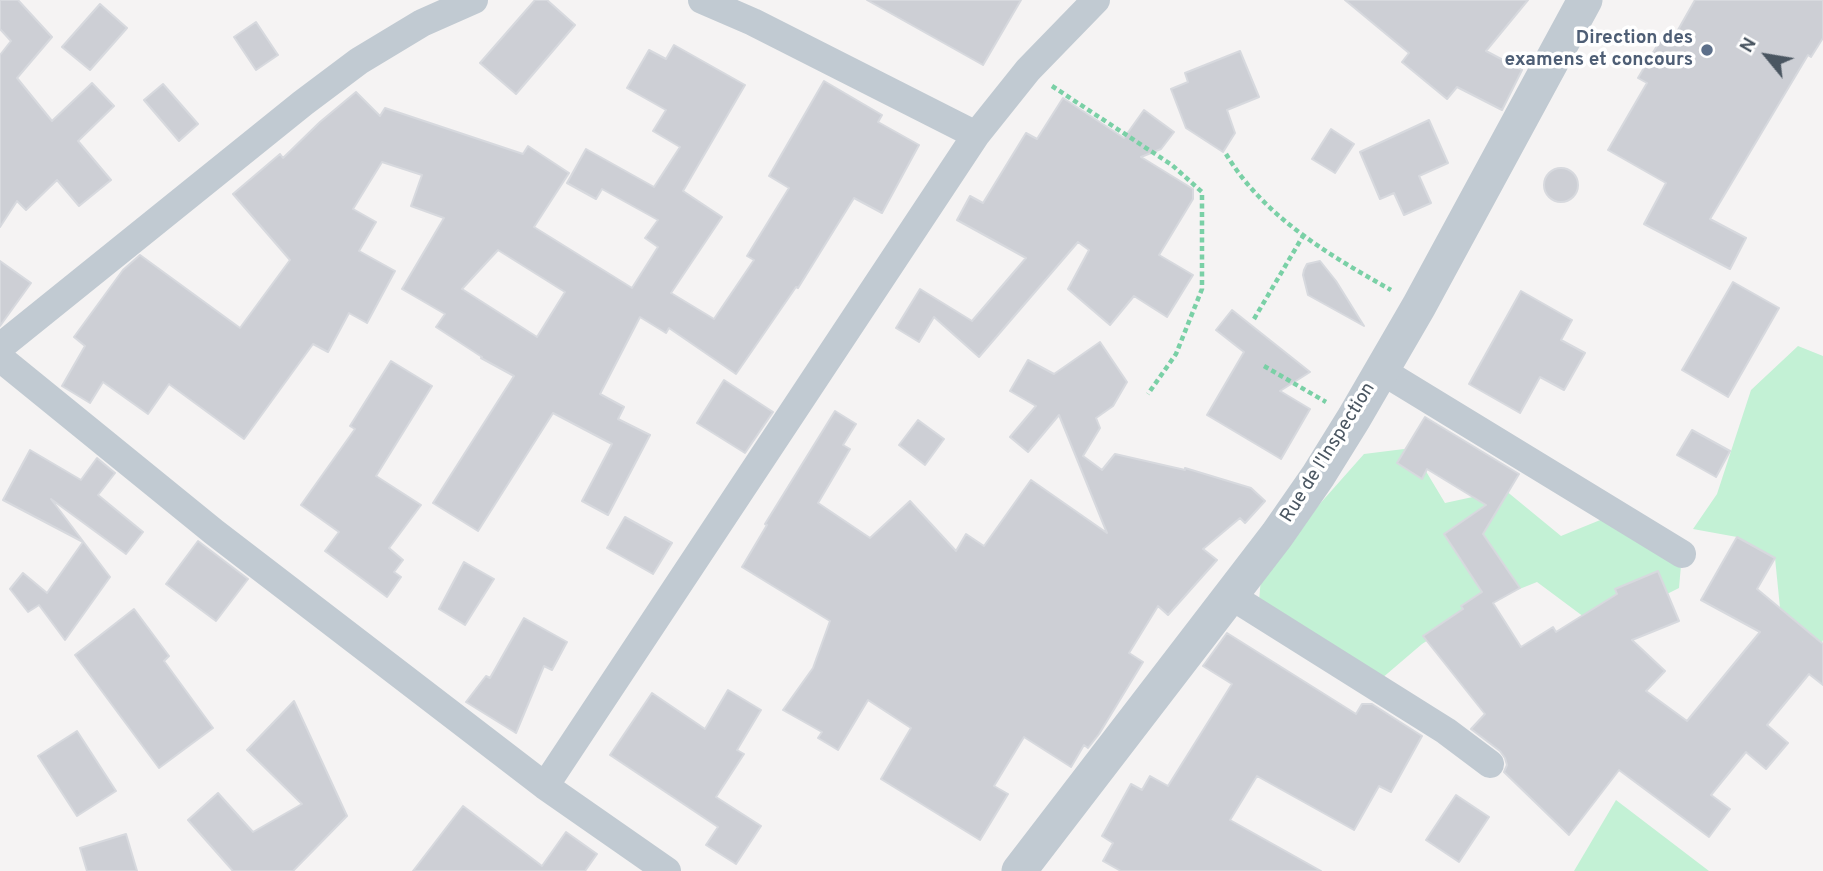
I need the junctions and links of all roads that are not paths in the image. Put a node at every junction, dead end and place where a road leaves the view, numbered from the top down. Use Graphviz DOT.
graph roads {
  1 [pos="474,0"];
  2 [pos="702,0"];
  3 [pos="1096,0"];
  4 [pos="1582,1"];
  5 [pos="976,135"];
  6 [pos="0,346"];
  7 [pos="0,358"];
  8 [pos="1381,371"];
  9 [pos="1682,554"];
  10 [pos="1231,596"];
  11 [pos="1490,764"];
  12 [pos="545,786"];
  13 [pos="1032,866"];
  14 [pos="667,871"];
  1 -- 6 [label="street"];
  2 -- 5 [label="street"];
  3 -- 5 [label="street"];
  4 -- 8 [label="street, Rue de l'Inspection"];
  5 -- 12 [label="street"];
  7 -- 12 [label="street"];
  8 -- 9 [label="street"];
  8 -- 10 [label="street, Rue de l'Inspection"];
  10 -- 11 [label="street"];
  10 -- 13 [label="street, Rue de l'Inspection"];
  12 -- 14 [label="street"];
}
